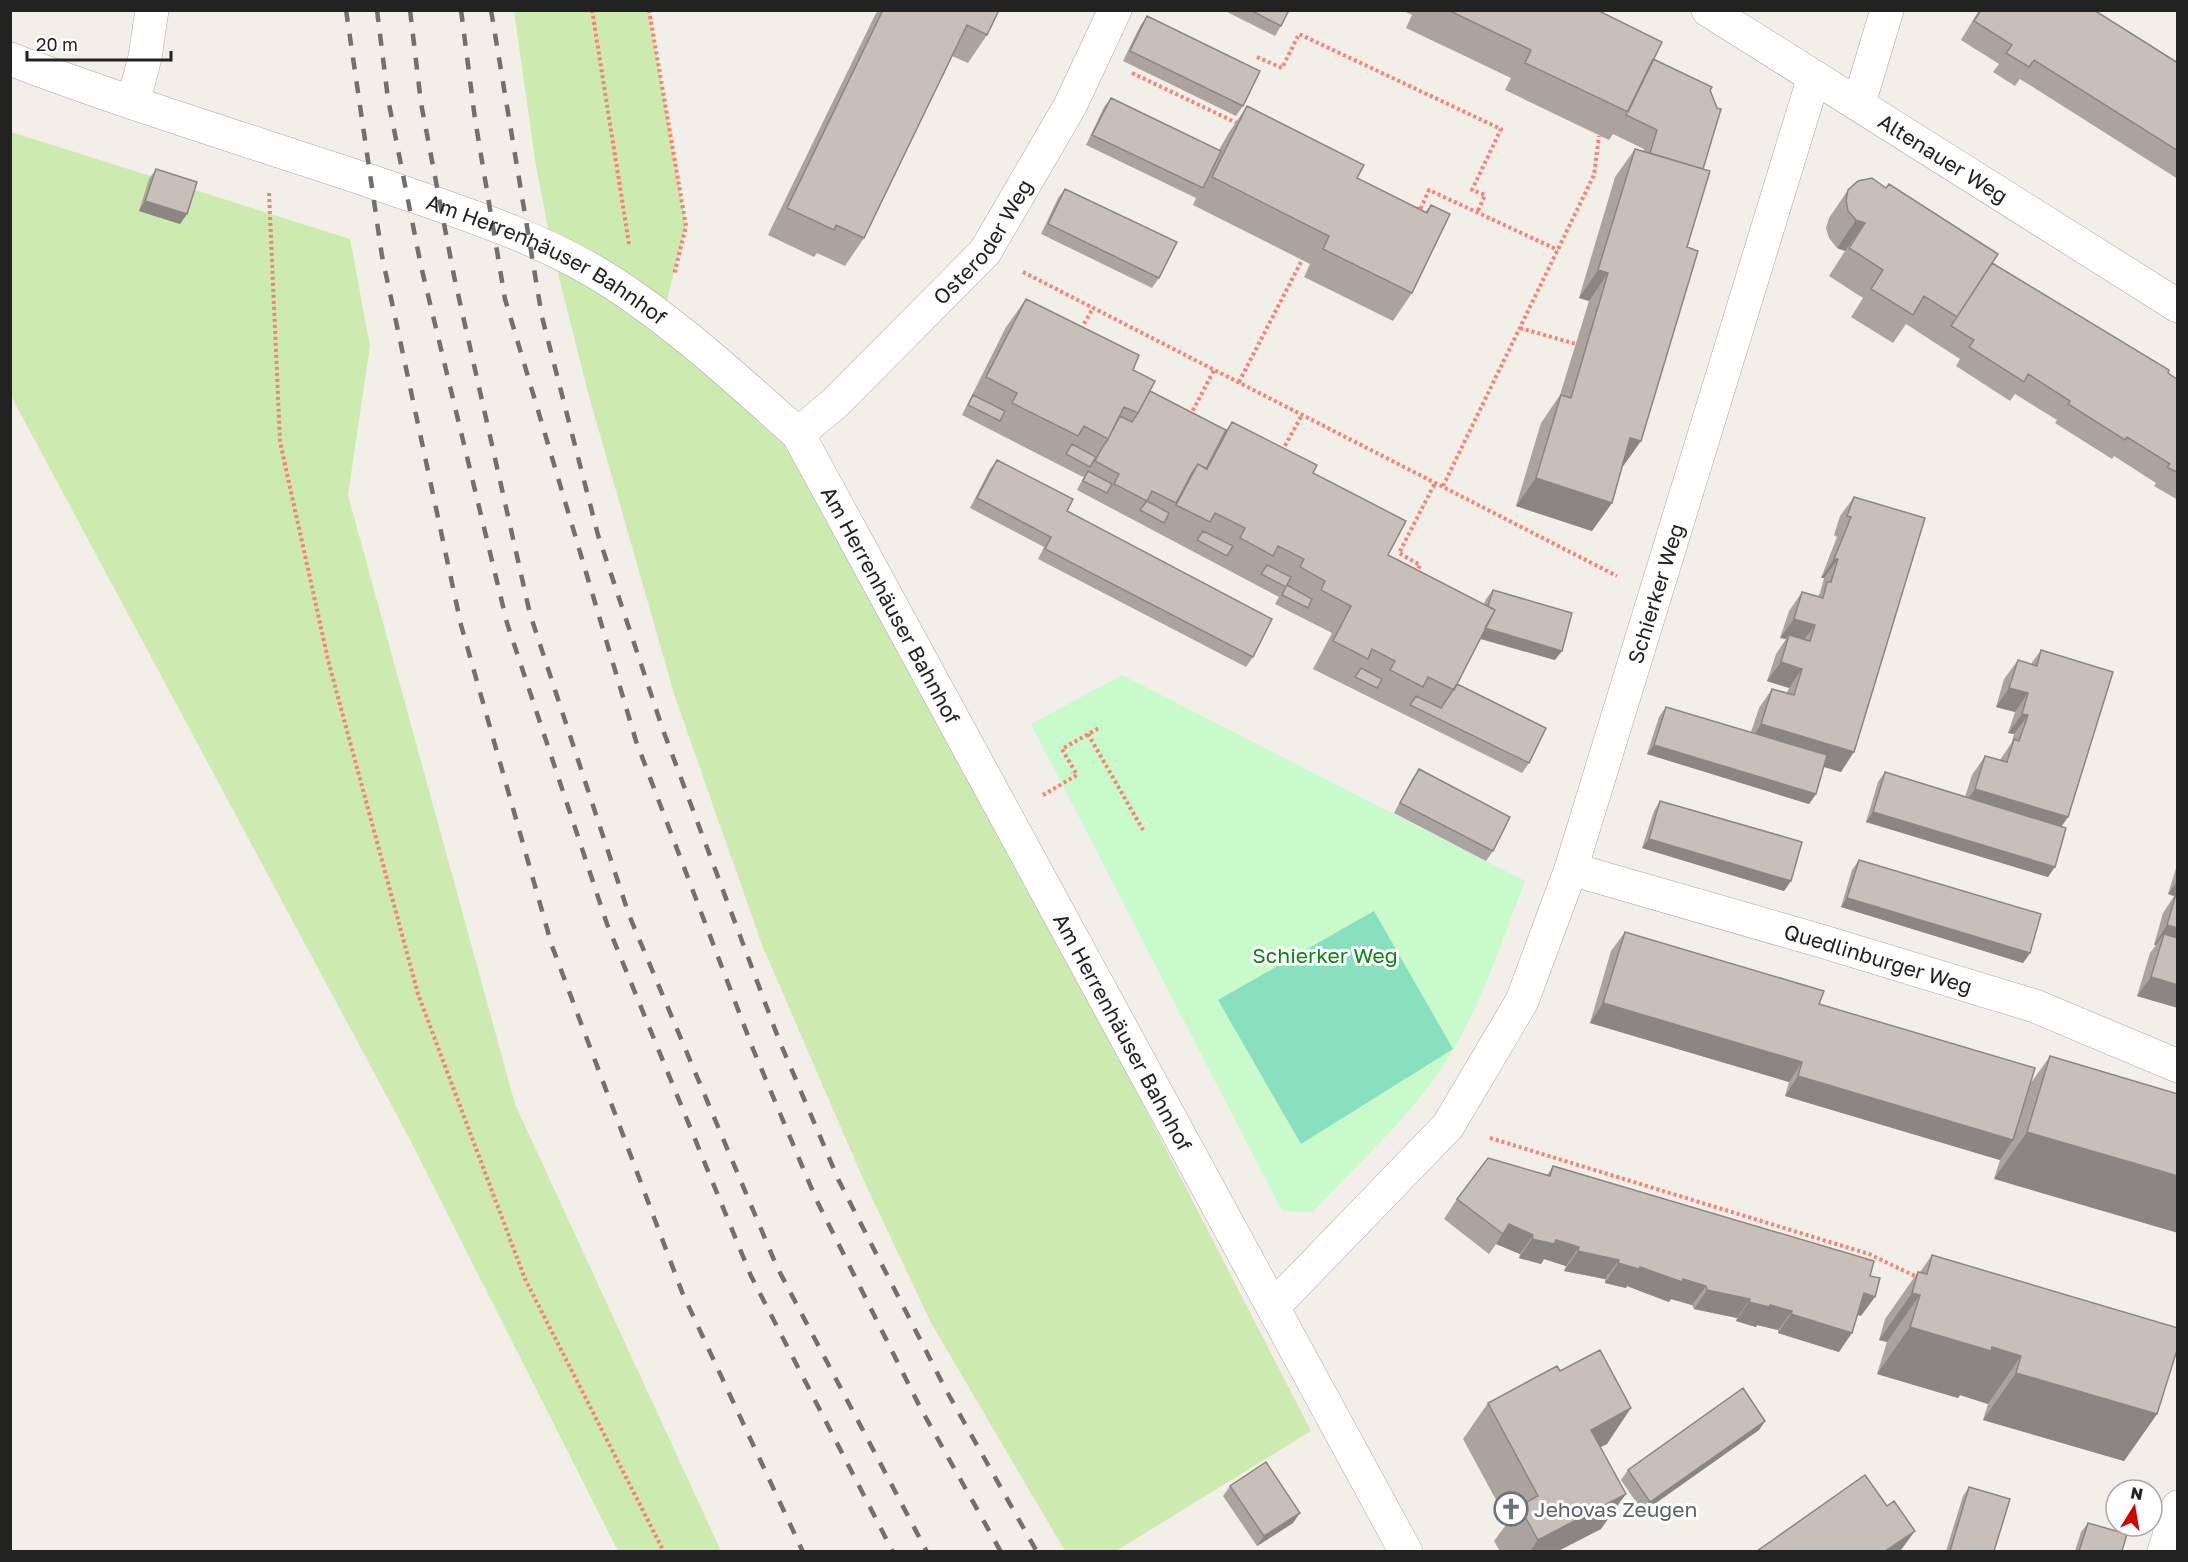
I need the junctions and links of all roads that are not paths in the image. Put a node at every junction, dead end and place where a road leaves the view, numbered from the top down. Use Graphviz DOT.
graph roads {
  1 [pos="152,10"];
  2 [pos="1115,10"];
  3 [pos="1708,10"];
  4 [pos="1887,10"];
  5 [pos="10,59"];
  6 [pos="1814,77"];
  7 [pos="133,103"];
  8 [pos="1859,103"];
  9 [pos="2178,306"];
  10 [pos="798,434"];
  11 [pos="1571,869"];
  12 [pos="2178,1066"];
  13 [pos="1273,1307"];
  14 [pos="2178,1507"];
  15 [pos="1406,1551"];
  16 [pos="2164,1551"];
  1 -- 7 [label="street"];
  2 -- 10 [label="street, Osteroder Weg"];
  3 -- 6 [label="street, Altenauer Weg"];
  4 -- 8 [label="street"];
  5 -- 7 [label="street, Am Herrenhäuser Bahnhof"];
  6 -- 8 [label="street, Altenauer Weg"];
  6 -- 11 [label="street, Schierker Weg"];
  7 -- 10 [label="street, Am Herrenhäuser Bahnhof"];
  8 -- 9 [label="street, Altenauer Weg"];
  10 -- 13 [label="street, Am Herrenhäuser Bahnhof"];
  11 -- 12 [label="street, Quedlinburger Weg"];
  11 -- 13 [label="street, Schierker Weg"];
  13 -- 15 [label="street, Am Herrenhäuser Bahnhof"];
  14 -- 16 [label="street"];
}
